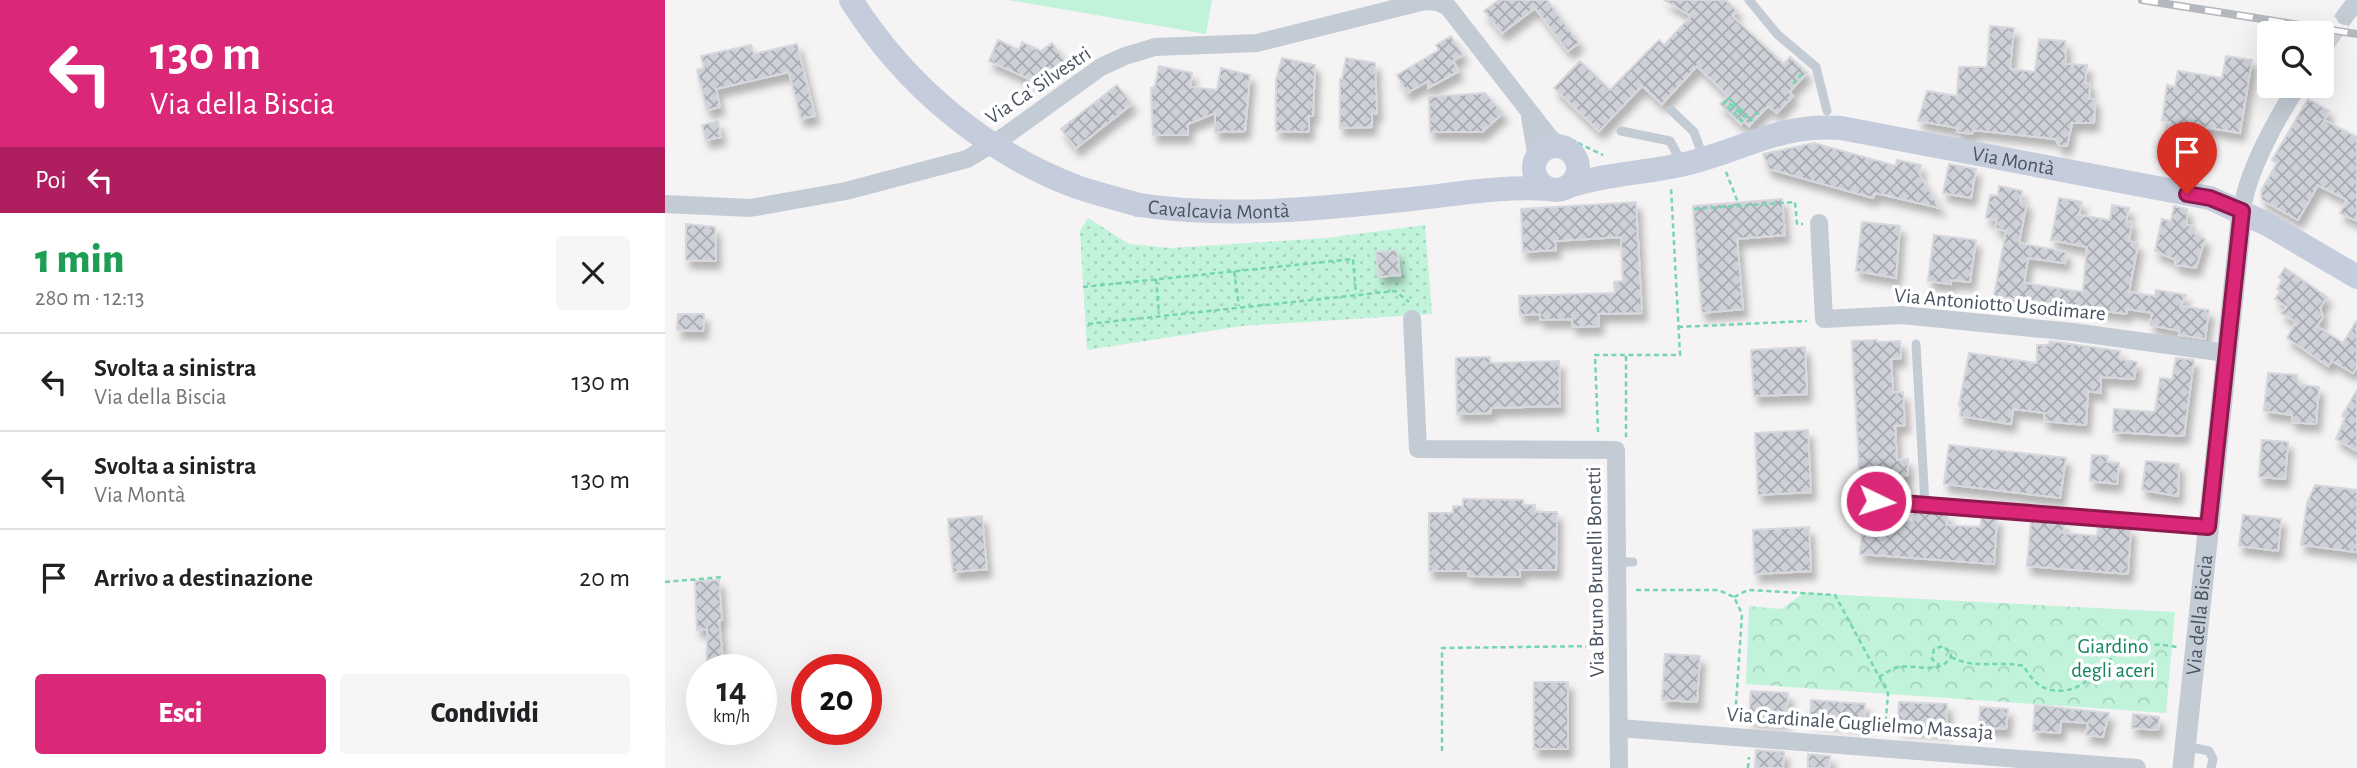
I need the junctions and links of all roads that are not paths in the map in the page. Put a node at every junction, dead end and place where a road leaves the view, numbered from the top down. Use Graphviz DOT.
graph roads {
  1 [pos="851,0"];
  2 [pos="1749,0"];
  3 [pos="2357,0"];
  4 [pos="2345,16"];
  5 [pos="2291,98"];
  6 [pos="1528,110"];
  7 [pos="1671,110"];
  8 [pos="1828,111"];
  9 [pos="1621,131"];
  10 [pos="1568,152"];
  11 [pos="1536,161"];
  12 [pos="1687,167"];
  13 [pos="1559,187"];
  14 [pos="1492,189"];
  15 [pos="665,204"];
  16 [pos="2242,211"];
  17 [pos="1819,223"];
  18 [pos="2357,277"];
  19 [pos="1412,319"];
  20 [pos="1916,344"];
  21 [pos="2226,353"];
  22 [pos="1876,501"];
  23 [pos="1925,505"];
  24 [pos="2208,527"];
  25 [pos="1619,728"];
  26 [pos="2185,746"];
  27 [pos="1619,768"];
  28 [pos="2137,768"];
  29 [pos="2183,768"];
  30 [pos="2211,768"];
  1 -- 14 [label="main road, Cavalcavia Montà, bridge"];
  2 -- 8 [label="lane"];
  3 -- 4 [label="street"];
  5 -- 16 [label="street"];
  6 -- 10 [label="street"];
  6 -- 11 [label="street"];
  6 -- 15 [label="street, Via Ca' Silvestri"];
  7 -- 12 [label="lane"];
  9 -- 12 [label="lane"];
  10 -- 11 [label="main road"];
  10 -- 12 [label="main road, Via Montà"];
  10 -- 13 [label="main road"];
  11 -- 13 [label="main road"];
  11 -- 14 [label="main road, Cavalcavia Montà"];
  12 -- 13 [label="main road, Via Montà"];
  12 -- 16 [label="main road, Via Montà"];
  13 -- 14 [label="main road, Cavalcavia Montà"];
  16 -- 18 [label="main road, Via Montà"];
  16 -- 21 [label="street, Via della Biscia"];
  17 -- 21 [label="street, Via Antoniotto Usodimare"];
  19 -- 25 [label="street, Via Bruno Brunelli Bonetti"];
  20 -- 23 [label="lane"];
  21 -- 24 [label="street, Via della Biscia"];
  22 -- 23 [label="lane"];
  23 -- 24 [label="lane"];
  24 -- 26 [label="street, Via della Biscia"];
  25 -- 27 [label="street"];
  25 -- 28 [label="street, Via Cardinale Guglielmo Massaja"];
  26 -- 29 [label="street, Via della Biscia"];
  26 -- 30 [label="lane"];
}
